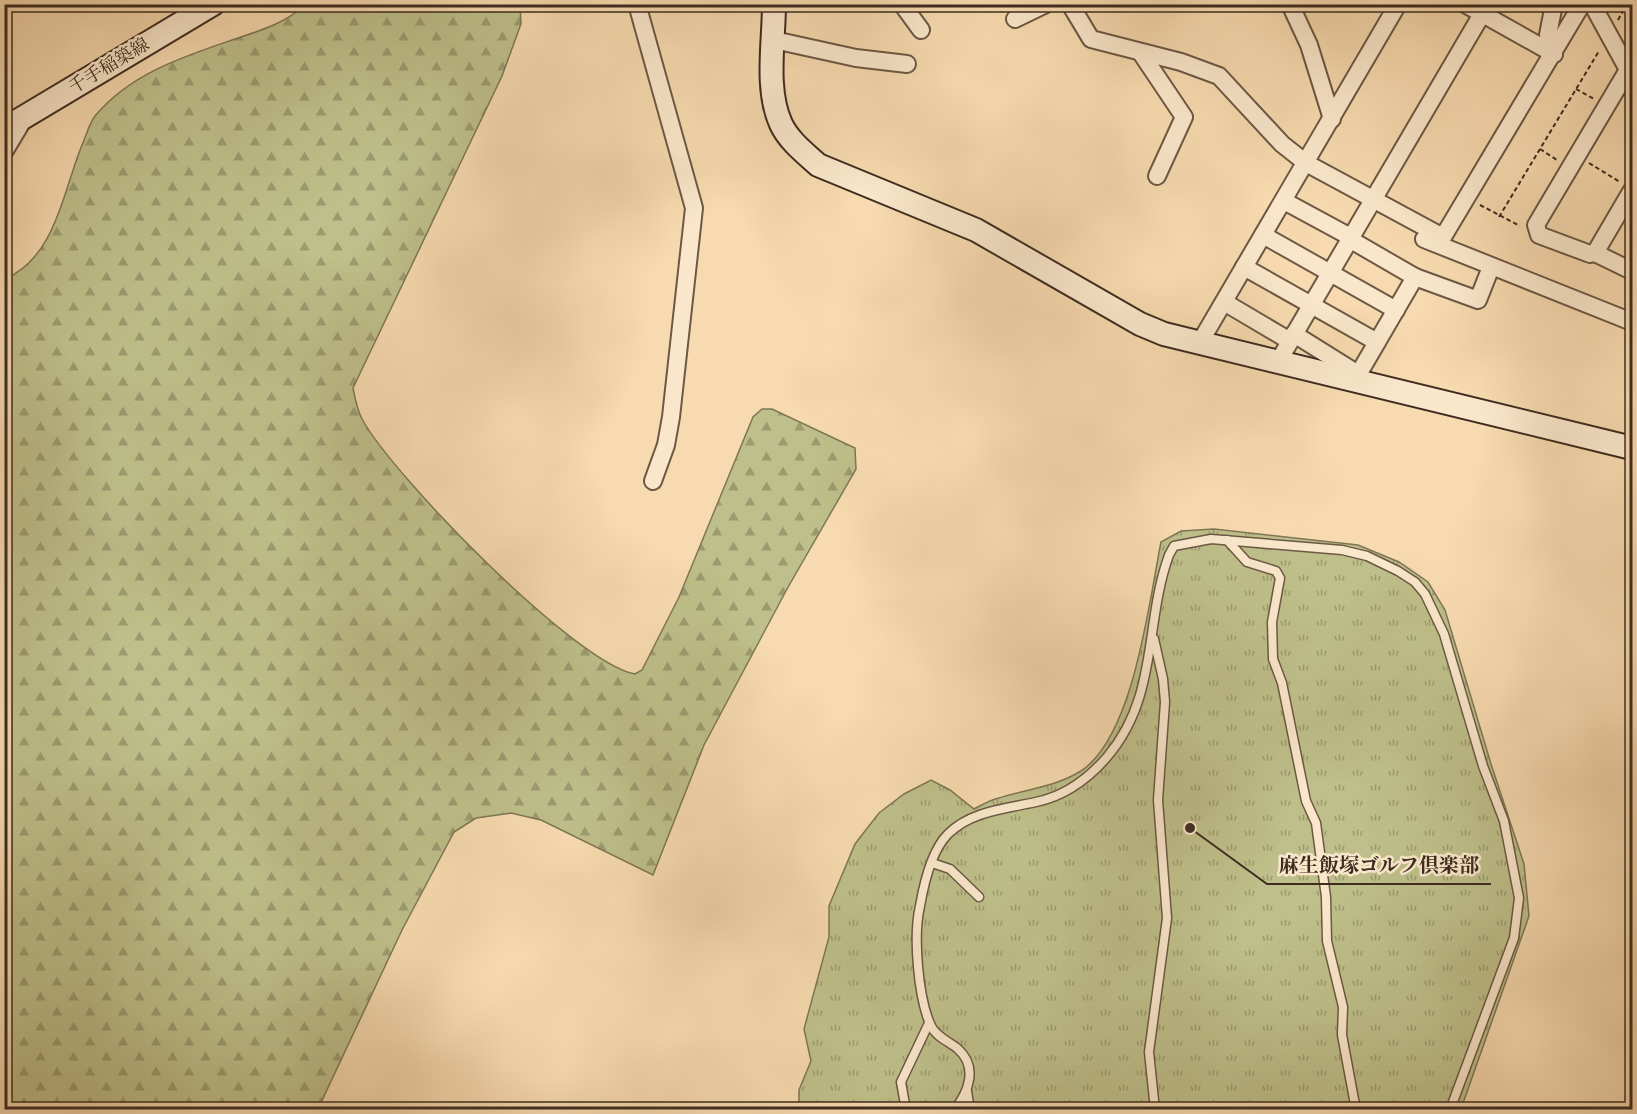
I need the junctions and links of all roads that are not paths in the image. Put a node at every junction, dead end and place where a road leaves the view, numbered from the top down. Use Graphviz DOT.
graph roads {
  1 [pos="213,4"];
  2 [pos="638,4"];
  3 [pos="774,4"];
  4 [pos="902,4"];
  5 [pos="1046,4"];
  6 [pos="1070,4"];
  7 [pos="1290,4"];
  8 [pos="1398,4"];
  9 [pos="1465,4"];
  10 [pos="1554,4"];
  11 [pos="1582,4"];
  12 [pos="1592,4"];
  13 [pos="1482,14"];
  14 [pos="1015,19"];
  15 [pos="921,30"];
  16 [pos="774,40"];
  17 [pos="1141,52"];
  18 [pos="1554,54"];
  19 [pos="907,64"];
  20 [pos="1631,70"];
  21 [pos="26,116"];
  22 [pos="1332,119"];
  23 [pos="4,129"];
  24 [pos="4,152"];
  25 [pos="1306,163"];
  26 [pos="1157,176"];
  27 [pos="1628,187"];
  28 [pos="1284,201"];
  29 [pos="1372,205"];
  30 [pos="1263,235"];
  31 [pos="1351,240"];
  32 [pos="1595,253"];
  33 [pos="1244,267"];
  34 [pos="1491,267"];
  35 [pos="1331,272"];
  36 [pos="1632,272"];
  37 [pos="1415,277"];
  38 [pos="1224,302"];
  39 [pos="1312,304"];
  40 [pos="1396,310"];
  41 [pos="1632,322"];
  42 [pos="1292,338"];
  43 [pos="1377,342"];
  44 [pos="1199,344"];
  45 [pos="1278,362"];
  46 [pos="1356,377"];
  47 [pos="1632,448"];
  48 [pos="653,481"];
  49 [pos="1227,540"];
  50 [pos="1153,636"];
  51 [pos="932,863"];
  52 [pos="979,897"];
  53 [pos="930,1023"];
  54 [pos="967,1090"];
  55 [pos="906,1110"];
  56 [pos="954,1110"];
  57 [pos="969,1110"];
  58 [pos="1155,1110"];
  59 [pos="1356,1110"];
  60 [pos="1450,1110"];
  1 -- 21 [label="street, 千手稲築線"];
  2 -- 48 [label="street"];
  3 -- 16 [label="street"];
  4 -- 15 [label="street"];
  5 -- 14 [label="street"];
  6 -- 17 [label="street"];
  7 -- 22 [label="street"];
  8 -- 22 [label="street"];
  9 -- 13 [label="street"];
  10 -- 18 [label="street"];
  11 -- 18 [label="street"];
  12 -- 20 [label="street"];
  13 -- 18 [label="street"];
  13 -- 29 [label="street"];
  16 -- 19 [label="street"];
  16 -- 44 [label="street"];
  17 -- 25 [label="street"];
  17 -- 26 [label="street"];
  18 -- 29 [label="street"];
  20 -- 32 [label="street"];
  21 -- 23 [label="street, 千手稲築線"];
  21 -- 24 [label="street"];
  22 -- 25 [label="street"];
  25 -- 28 [label="street"];
  25 -- 29 [label="street"];
  27 -- 32 [label="street"];
  28 -- 30 [label="street"];
  28 -- 31 [label="street"];
  29 -- 31 [label="street"];
  29 -- 34 [label="street"];
  30 -- 33 [label="street"];
  30 -- 35 [label="street"];
  31 -- 35 [label="street"];
  31 -- 37 [label="street"];
  32 -- 36 [label="street"];
  33 -- 38 [label="street"];
  33 -- 39 [label="street"];
  34 -- 37 [label="street"];
  34 -- 41 [label="street"];
  35 -- 39 [label="street"];
  35 -- 40 [label="street"];
  37 -- 40 [label="street"];
  38 -- 42 [label="street"];
  38 -- 44 [label="street"];
  39 -- 42 [label="street"];
  39 -- 43 [label="street"];
  40 -- 43 [label="street"];
  42 -- 45 [label="street"];
  42 -- 46 [label="street"];
  43 -- 46 [label="street"];
  44 -- 45 [label="street"];
  45 -- 46 [label="street"];
  46 -- 47 [label="street"];
  49 -- 50 [label="lane"];
  49 -- 59 [label="lane"];
  49 -- 60 [label="lane"];
  50 -- 51 [label="lane"];
  50 -- 58 [label="lane"];
  51 -- 52 [label="lane"];
  51 -- 53 [label="lane"];
  53 -- 54 [label="lane"];
  53 -- 55 [label="lane"];
  54 -- 56 [label="lane"];
  54 -- 57 [label="lane"];
}
